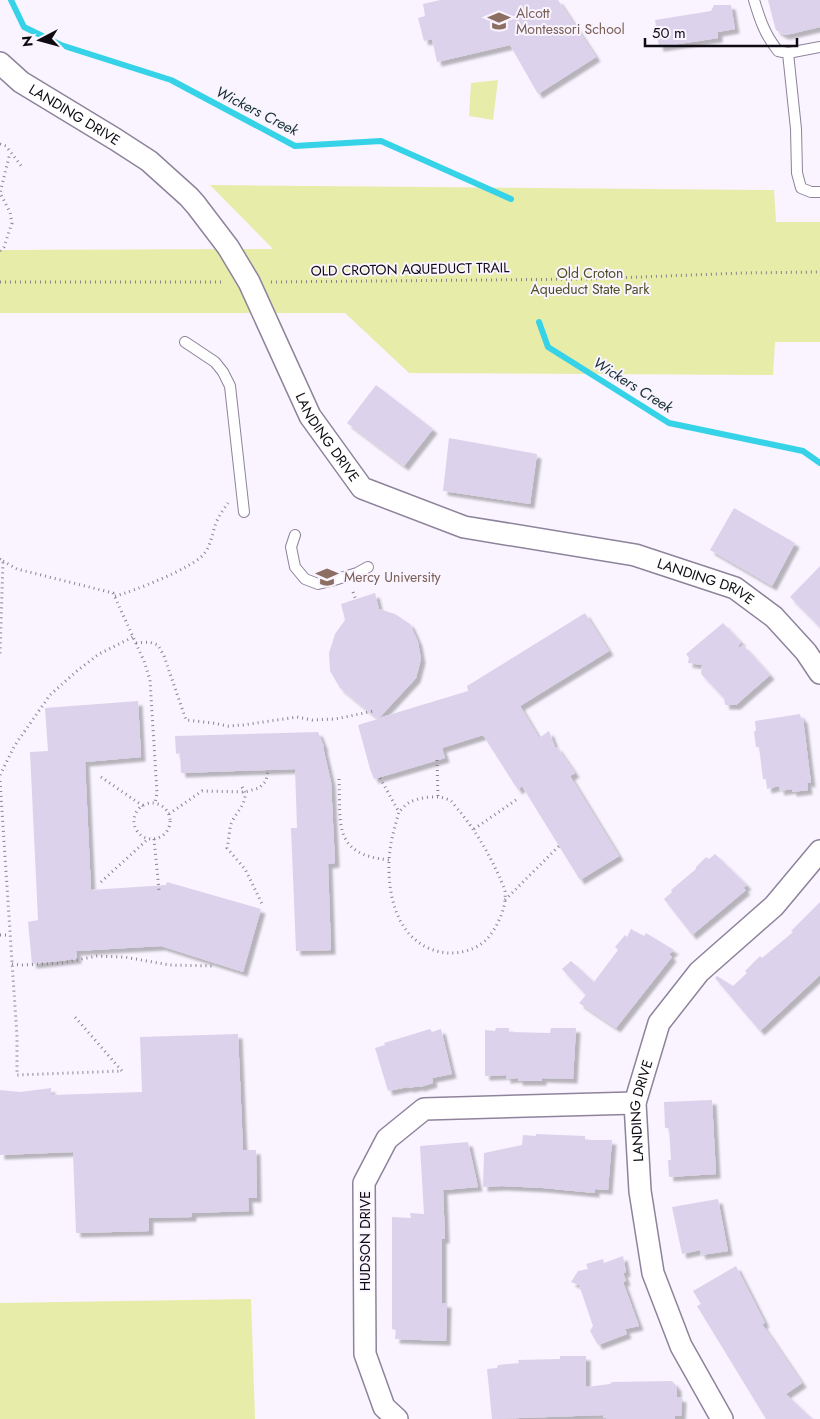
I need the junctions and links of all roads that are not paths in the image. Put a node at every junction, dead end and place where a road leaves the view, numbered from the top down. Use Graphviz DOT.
graph roads {
  1 [pos="754,0"];
  2 [pos="820,47"];
  3 [pos="788,53"];
  4 [pos="0,63"];
  5 [pos="820,192"];
  6 [pos="185,342"];
  7 [pos="244,512"];
  8 [pos="295,535"];
  9 [pos="368,567"];
  10 [pos="820,673"];
  11 [pos="820,851"];
  12 [pos="636,1103"];
  13 [pos="396,1419"];
  14 [pos="722,1419"];
  1 -- 3 [label="lane"];
  2 -- 3 [label="lane"];
  3 -- 5 [label="lane"];
  4 -- 10 [label="street, LANDING DRIVE"];
  6 -- 7 [label="lane"];
  8 -- 9 [label="lane"];
  11 -- 12 [label="street, LANDING DRIVE"];
  12 -- 13 [label="street, HUDSON DRIVE"];
  12 -- 14 [label="street, LANDING DRIVE"];
}
